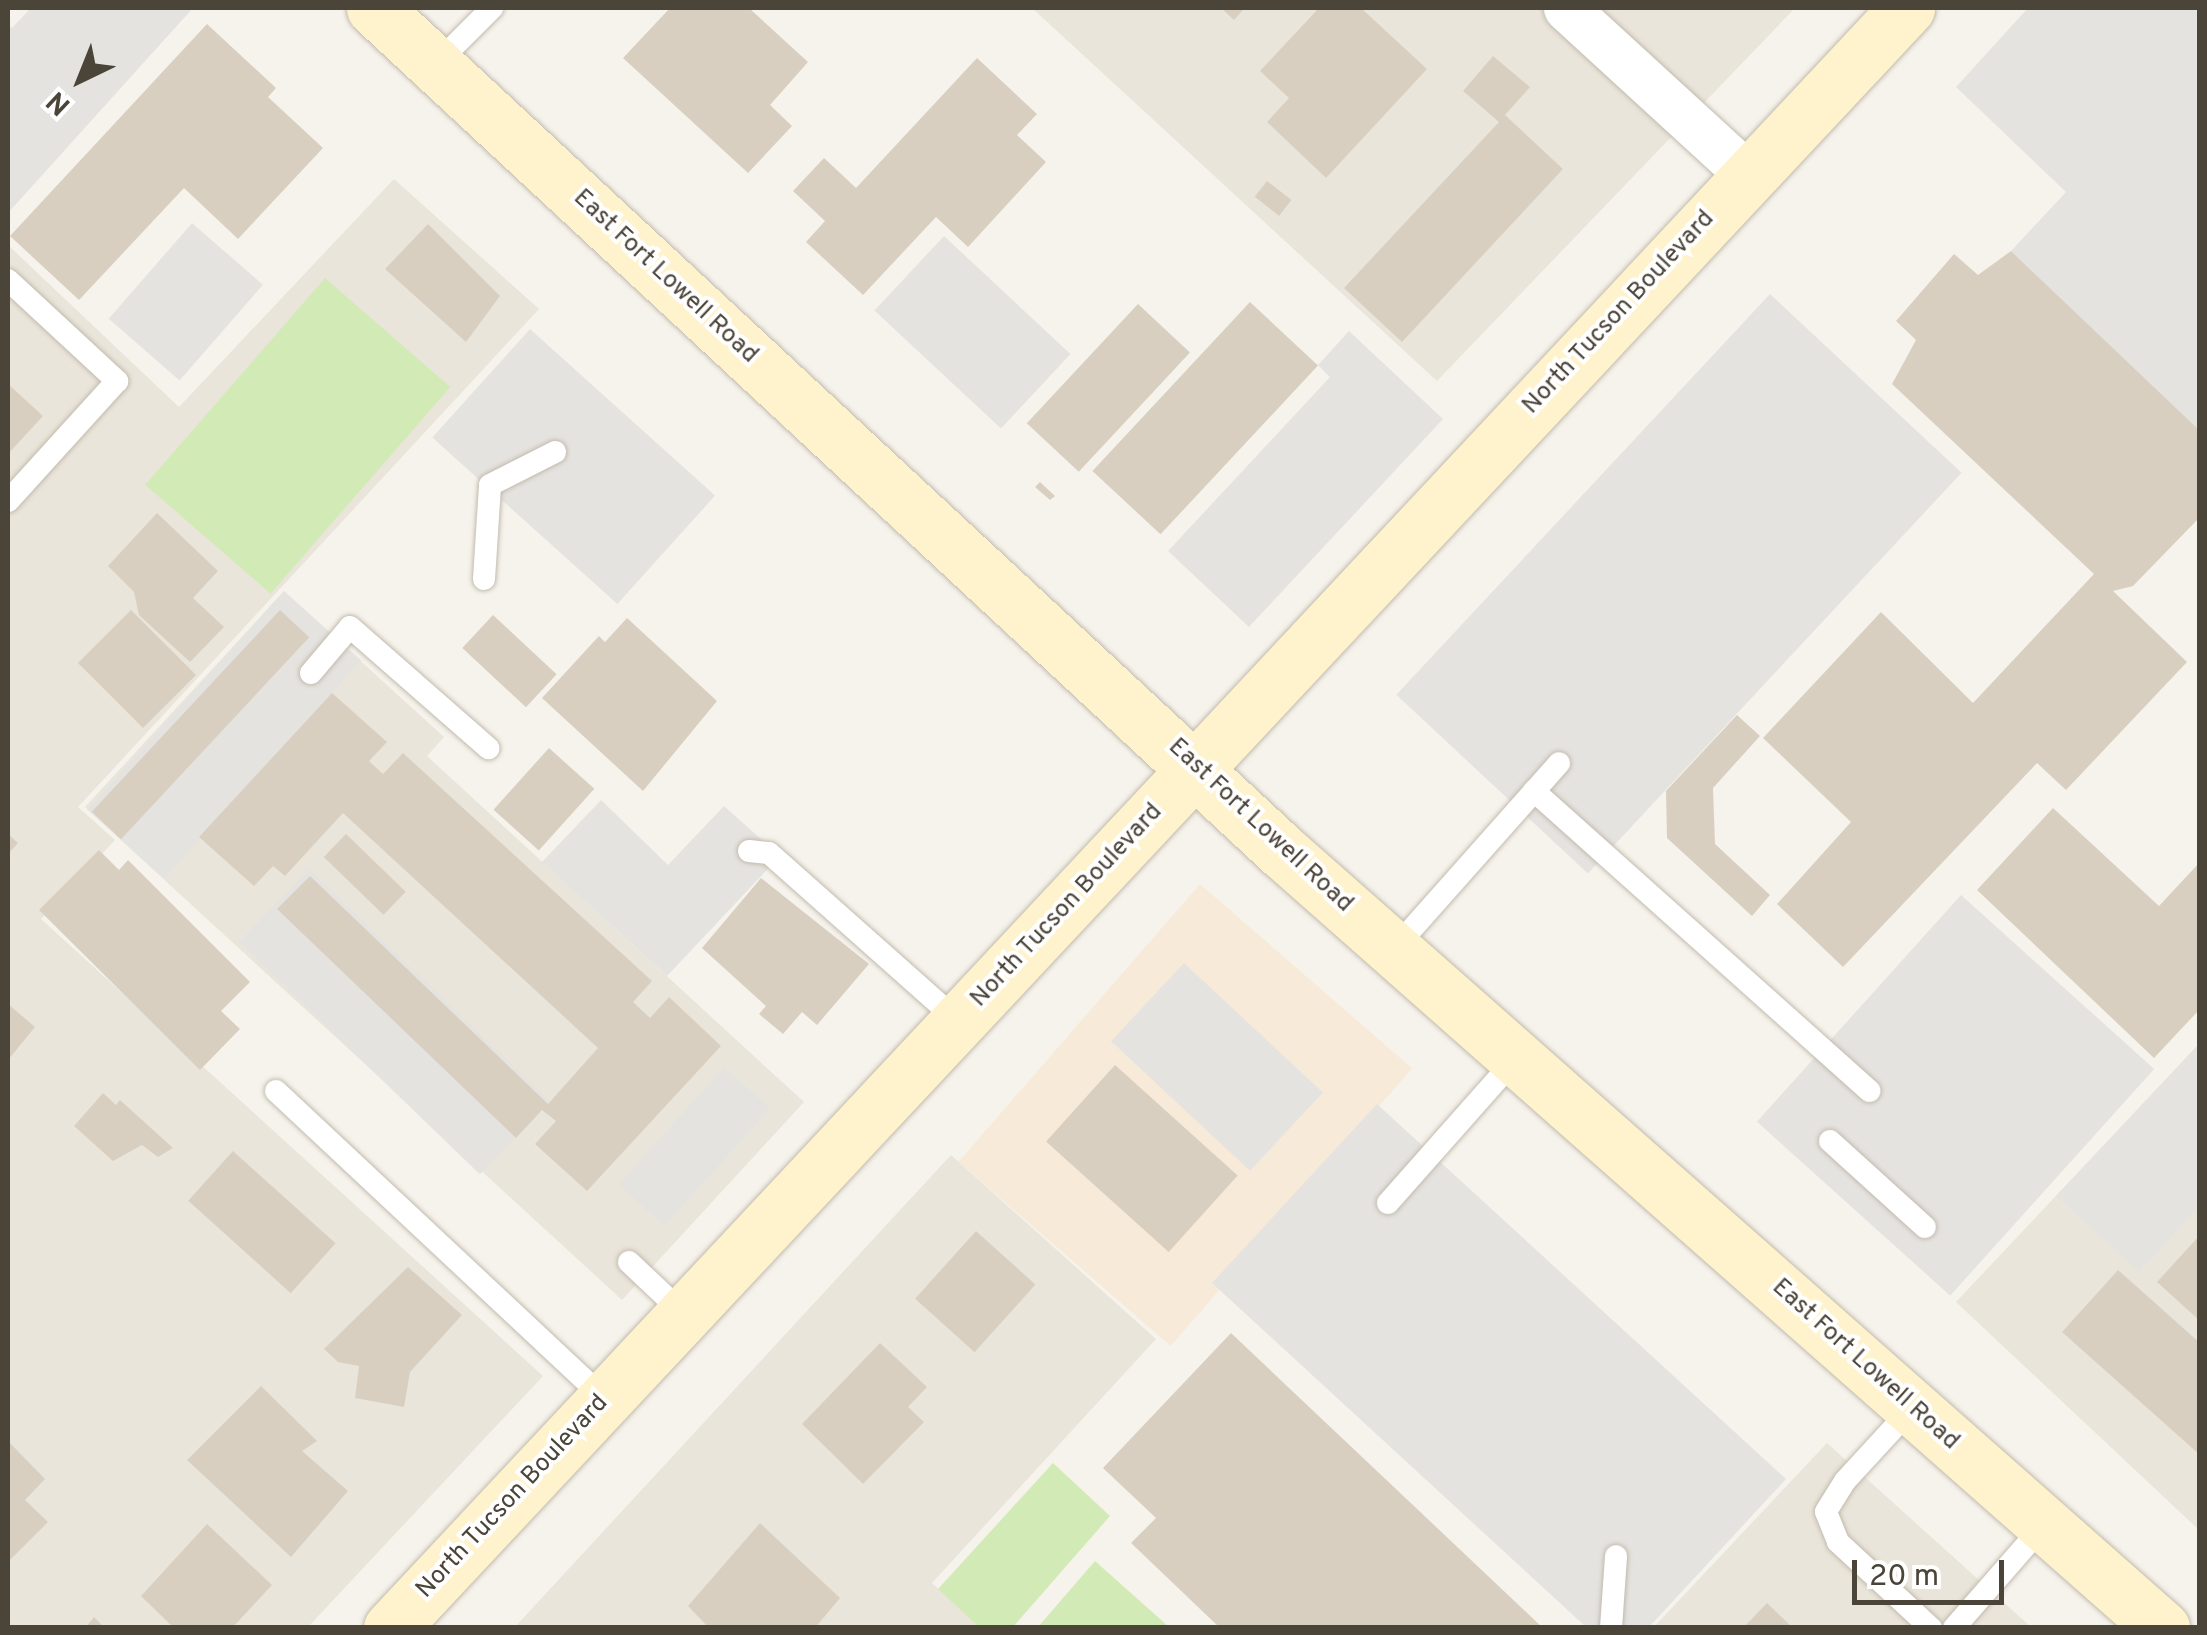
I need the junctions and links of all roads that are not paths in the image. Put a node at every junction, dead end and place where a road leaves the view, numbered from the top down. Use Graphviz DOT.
graph roads {
  1 [pos="374,8"];
  2 [pos="492,8"];
  3 [pos="1566,8"];
  4 [pos="1907,8"];
  5 [pos="435,65"];
  6 [pos="1748,174"];
  7 [pos="8,280"];
  8 [pos="555,452"];
  9 [pos="8,501"];
  10 [pos="484,578"];
  11 [pos="311,673"];
  12 [pos="488,748"];
  13 [pos="1559,763"];
  14 [pos="1197,770"];
  15 [pos="1534,792"];
  16 [pos="750,851"];
  17 [pos="1394,948"];
  18 [pos="958,1021"];
  19 [pos="1518,1057"];
  20 [pos="276,1091"];
  21 [pos="1869,1092"];
  22 [pos="1830,1141"];
  23 [pos="1388,1203"];
  24 [pos="1925,1227"];
  25 [pos="629,1262"];
  26 [pos="684,1314"];
  27 [pos="605,1399"];
  28 [pos="1913,1407"];
  29 [pos="2045,1524"];
  30 [pos="1616,1556"];
  31 [pos="391,1628"];
  32 [pos="1611,1628"];
  33 [pos="1930,1628"];
  34 [pos="1954,1628"];
  35 [pos="2162,1628"];
  1 -- 5 [label="main road, East Fort Lowell Road"];
  2 -- 5 [label="lane"];
  3 -- 6 [label="street"];
  4 -- 6 [label="main road, North Tucson Boulevard"];
  5 -- 14 [label="main road, East Fort Lowell Road"];
  6 -- 14 [label="main road, North Tucson Boulevard"];
  7 -- 9 [label="lane"];
  8 -- 10 [label="lane"];
  11 -- 12 [label="lane"];
  13 -- 15 [label="lane"];
  14 -- 17 [label="main road, East Fort Lowell Road"];
  14 -- 18 [label="main road, North Tucson Boulevard"];
  15 -- 17 [label="lane"];
  15 -- 21 [label="lane"];
  16 -- 18 [label="lane"];
  17 -- 19 [label="main road, East Fort Lowell Road"];
  18 -- 26 [label="main road, North Tucson Boulevard"];
  19 -- 23 [label="lane"];
  19 -- 28 [label="main road, East Fort Lowell Road"];
  20 -- 27 [label="lane"];
  22 -- 24 [label="lane"];
  25 -- 26 [label="lane"];
  26 -- 27 [label="main road, North Tucson Boulevard"];
  27 -- 31 [label="main road, North Tucson Boulevard"];
  28 -- 29 [label="main road, East Fort Lowell Road"];
  28 -- 33 [label="lane"];
  29 -- 34 [label="lane"];
  29 -- 35 [label="main road, East Fort Lowell Road"];
  30 -- 32 [label="lane"];
}
